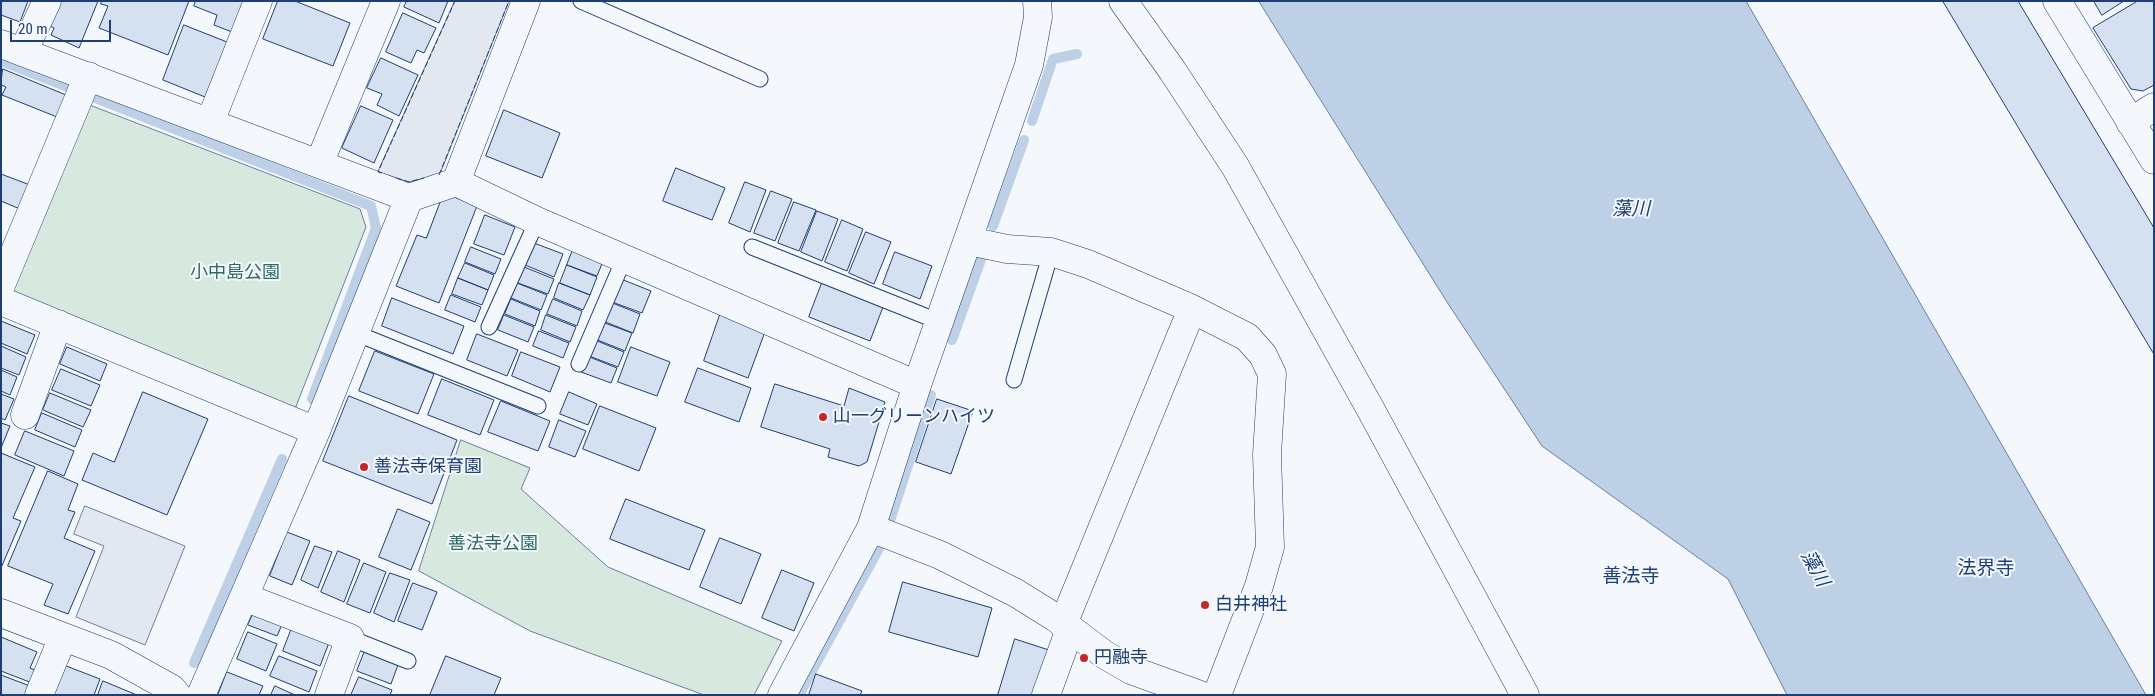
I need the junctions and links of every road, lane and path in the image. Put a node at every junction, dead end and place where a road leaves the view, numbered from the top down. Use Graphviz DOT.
graph roads {
  1 [pos="46,1"];
  2 [pos="258,1"];
  3 [pos="386,1"];
  4 [pos="526,1"];
  5 [pos="581,1"];
  6 [pos="1037,1"];
  7 [pos="1123,1"];
  8 [pos="2057,1"];
  9 [pos="12,48"];
  10 [pos="88,76"];
  11 [pos="760,79"];
  12 [pos="2154,107"];
  13 [pos="210,122"];
  14 [pos="2130,122"];
  15 [pos="2154,160"];
  16 [pos="319,164"];
  17 [pos="456,182"];
  18 [pos="409,198"];
  19 [pos="536,221"];
  20 [pos="969,241"];
  21 [pos="752,247"];
  22 [pos="1051,252"];
  23 [pos="624,259"];
  24 [pos="1,285"];
  25 [pos="1,301"];
  26 [pos="1192,309"];
  27 [pos="940,322"];
  28 [pos="58,324"];
  29 [pos="490,327"];
  30 [pos="355,333"];
  31 [pos="580,364"];
  32 [pos="1014,380"];
  33 [pos="917,385"];
  34 [pos="538,406"];
  35 [pos="24,415"];
  36 [pos="316,431"];
  37 [pos="871,528"];
  38 [pos="244,597"];
  39 [pos="1,613"];
  40 [pos="1066,626"];
  41 [pos="63,637"];
  42 [pos="350,638"];
  43 [pos="408,660"];
  44 [pos="1167,688"];
  45 [pos="39,695"];
  46 [pos="177,695"];
  47 [pos="201,695"];
  48 [pos="329,695"];
  49 [pos="782,695"];
  50 [pos="1046,695"];
  51 [pos="1200,695"];
  52 [pos="1217,695"];
  53 [pos="1525,695"];
  1 -- 9 [label="street"];
  2 -- 13 [label="street"];
  3 -- 16 [label="street"];
  4 -- 17 [label="street"];
  5 -- 11 [label="lane"];
  6 -- 20 [label="street"];
  7 -- 53 [label="street"];
  8 -- 14 [label="street"];
  9 -- 10 [label="street"];
  10 -- 13 [label="street"];
  10 -- 24 [label="street"];
  12 -- 14 [label="street"];
  13 -- 16 [label="street"];
  14 -- 15 [label="street"];
  16 -- 18 [label="street"];
  17 -- 18 [label="street"];
  17 -- 19 [label="street"];
  18 -- 30 [label="street"];
  19 -- 23 [label="street"];
  19 -- 29 [label="lane"];
  20 -- 22 [label="street"];
  20 -- 27 [label="street"];
  21 -- 27 [label="lane"];
  22 -- 26 [label="street"];
  22 -- 32 [label="lane"];
  23 -- 31 [label="lane"];
  23 -- 33 [label="street"];
  25 -- 28 [label="street"];
  26 -- 40 [label="street"];
  26 -- 52 [label="street"];
  27 -- 33 [label="street"];
  28 -- 35 [label="street"];
  28 -- 36 [label="street"];
  30 -- 34 [label="lane"];
  30 -- 36 [label="street"];
  33 -- 37 [label="street"];
  36 -- 38 [label="street"];
  37 -- 40 [label="street"];
  37 -- 49 [label="street"];
  38 -- 42 [label="street"];
  38 -- 47 [label="street"];
  39 -- 41 [label="street"];
  40 -- 44 [label="street"];
  40 -- 50 [label="street"];
  41 -- 45 [label="street"];
  41 -- 46 [label="street"];
  42 -- 43 [label="lane"];
  42 -- 48 [label="street"];
  44 -- 51 [label="street"];
}
